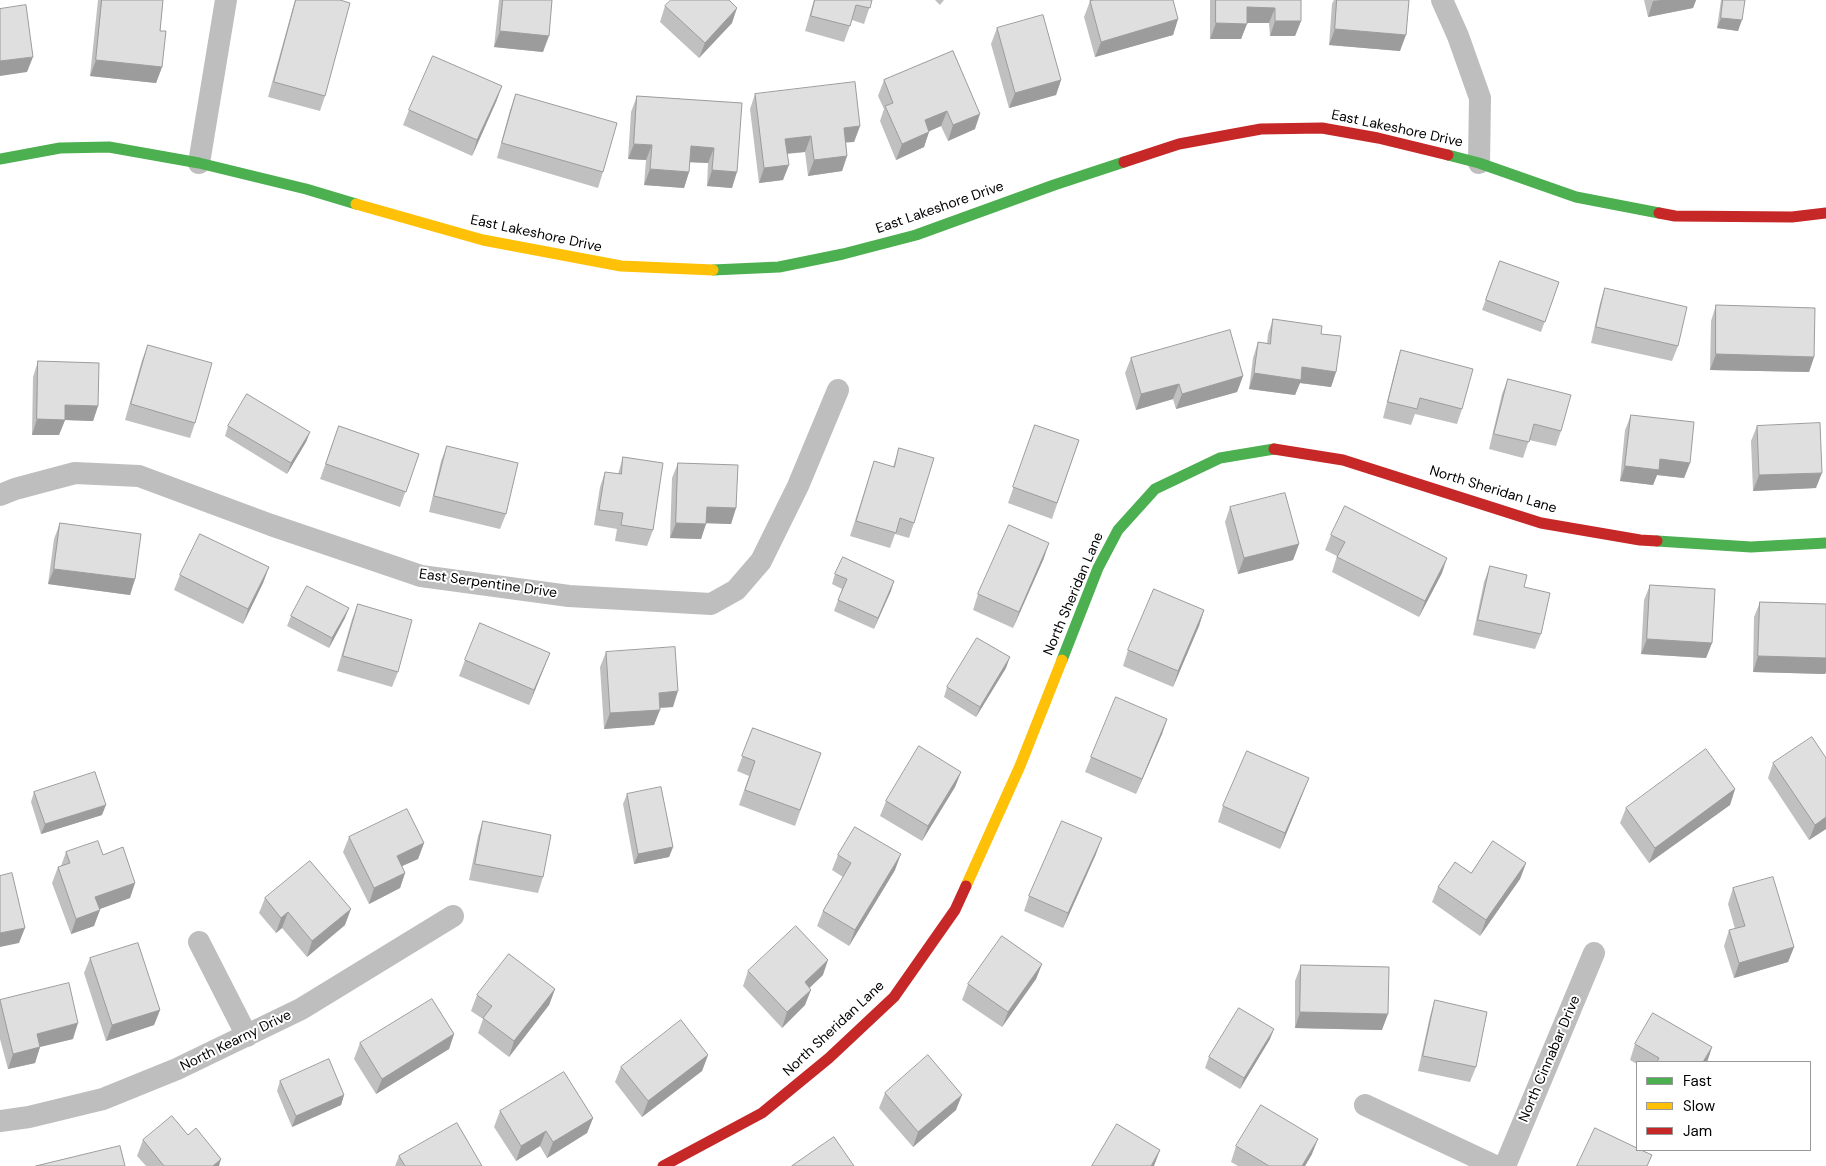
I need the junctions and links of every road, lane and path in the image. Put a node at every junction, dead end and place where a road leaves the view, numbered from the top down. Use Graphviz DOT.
graph roads {
  1 [pos="226,0"];
  2 [pos="1442,0"];
  3 [pos="0,158"];
  4 [pos="199,163"];
  5 [pos="1479,163"];
  6 [pos="1826,213"];
  7 [pos="838,390"];
  8 [pos="0,495"];
  9 [pos="1826,543"];
  10 [pos="453,916"];
  11 [pos="199,942"];
  12 [pos="1594,953"];
  13 [pos="246,1036"];
  14 [pos="1365,1105"];
  15 [pos="0,1121"];
  16 [pos="663,1166"];
  17 [pos="1495,1166"];
  18 [pos="1506,1166"];
  1 -- 4 [label="street"];
  2 -- 5 [label="street"];
  3 -- 4 [label="main road, East Lakeshore Drive"];
  4 -- 5 [label="main road, East Lakeshore Drive"];
  5 -- 6 [label="main road, East Lakeshore Drive"];
  7 -- 8 [label="street, East Serpentine Drive"];
  9 -- 16 [label="main road, North Sheridan Lane"];
  10 -- 13 [label="street, North Kearny Drive"];
  11 -- 13 [label="street"];
  12 -- 18 [label="street, North Cinnabar Drive"];
  13 -- 15 [label="street, North Kearny Drive"];
  14 -- 17 [label="street"];
}
